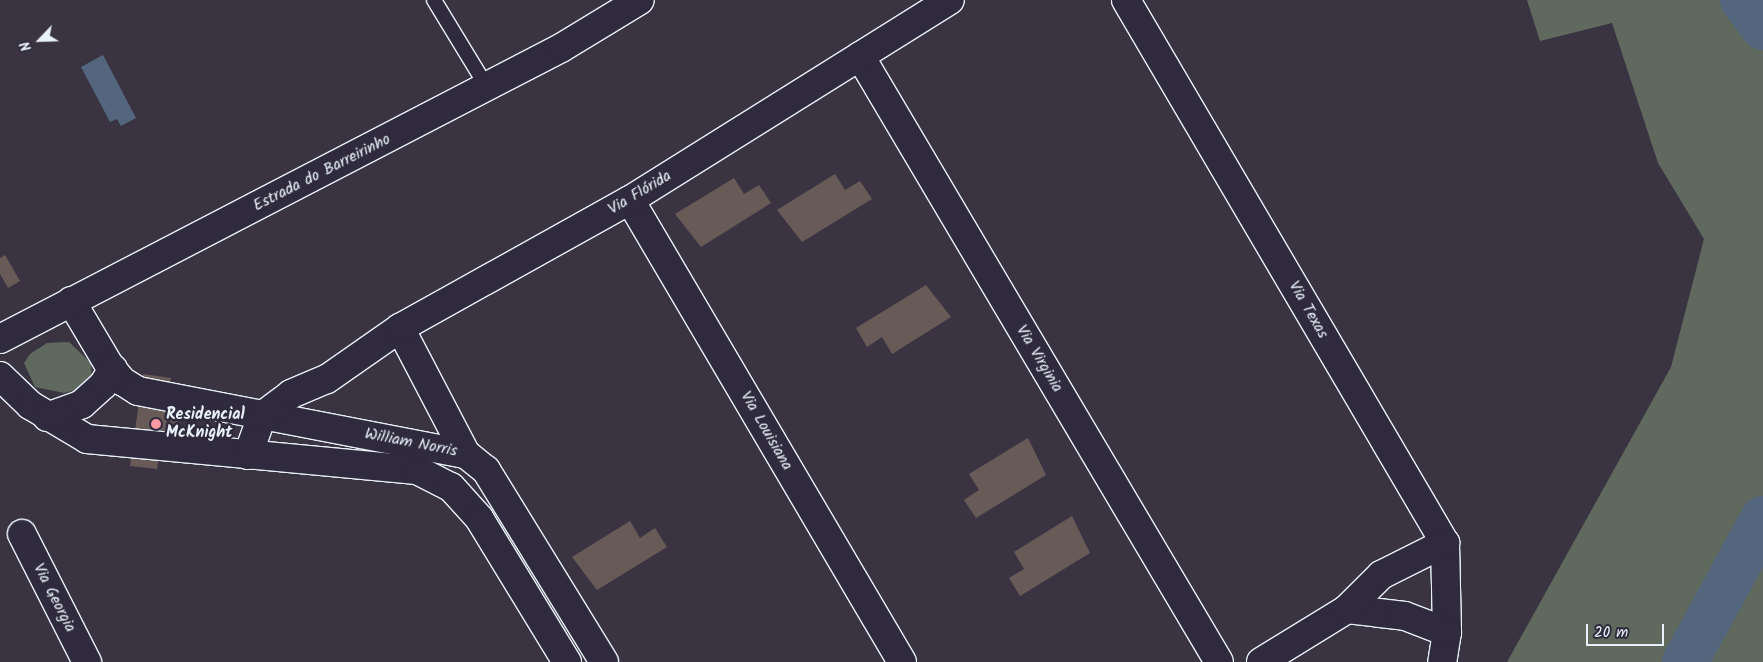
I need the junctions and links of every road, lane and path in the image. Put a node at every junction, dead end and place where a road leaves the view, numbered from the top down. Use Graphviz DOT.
graph roads {
  1 [pos="434,0"];
  2 [pos="640,0"];
  3 [pos="950,0"];
  4 [pos="1126,0"];
  5 [pos="860,56"];
  6 [pos="487,88"];
  7 [pos="630,200"];
  8 [pos="71,301"];
  9 [pos="400,328"];
  10 [pos="0,339"];
  11 [pos="113,369"];
  12 [pos="0,376"];
  13 [pos="327,379"];
  14 [pos="262,416"];
  15 [pos="47,417"];
  16 [pos="312,425"];
  17 [pos="466,454"];
  18 [pos="248,455"];
  19 [pos="306,461"];
  20 [pos="22,534"];
  21 [pos="1444,543"];
  22 [pos="1347,609"];
  23 [pos="1447,632"];
  24 [pos="86,662"];
  25 [pos="567,662"];
  26 [pos="604,662"];
  27 [pos="902,662"];
  28 [pos="1219,662"];
  29 [pos="1261,662"];
  30 [pos="1442,662"];
  1 -- 6 [label="lane"];
  2 -- 6 [label="street, Estrada do Barreirinho"];
  3 -- 5 [label="street, Via Flórida"];
  4 -- 21 [label="street, Via Texas"];
  5 -- 7 [label="street, Via Flórida"];
  5 -- 28 [label="street, Via Virginia"];
  6 -- 8 [label="street, Estrada do Barreirinho"];
  7 -- 9 [label="street, Via Flórida"];
  7 -- 27 [label="street, Via Louisiana"];
  8 -- 10 [label="street, Estrada do Barreirinho"];
  8 -- 11 [label="street"];
  9 -- 13 [label="street, Via Flórida"];
  9 -- 17 [label="street"];
  11 -- 14 [label="street, William Norris"];
  11 -- 15 [label="street"];
  12 -- 15 [label="street, William Norris"];
  13 -- 14 [label="street, Via Flórida"];
  13 -- 16 [label="street"];
  14 -- 16 [label="street, William Norris"];
  14 -- 18 [label="street"];
  15 -- 18 [label="street, William Norris"];
  16 -- 17 [label="street, William Norris"];
  16 -- 19 [label="street"];
  17 -- 26 [label="street, William Norris"];
  18 -- 19 [label="street, William Norris"];
  19 -- 25 [label="street, William Norris"];
  20 -- 24 [label="street, Via Georgia"];
  21 -- 22 [label="street"];
  21 -- 23 [label="street, Via Texas"];
  22 -- 23 [label="street"];
  22 -- 29 [label="street"];
  23 -- 30 [label="street, Via Texas"];
}
